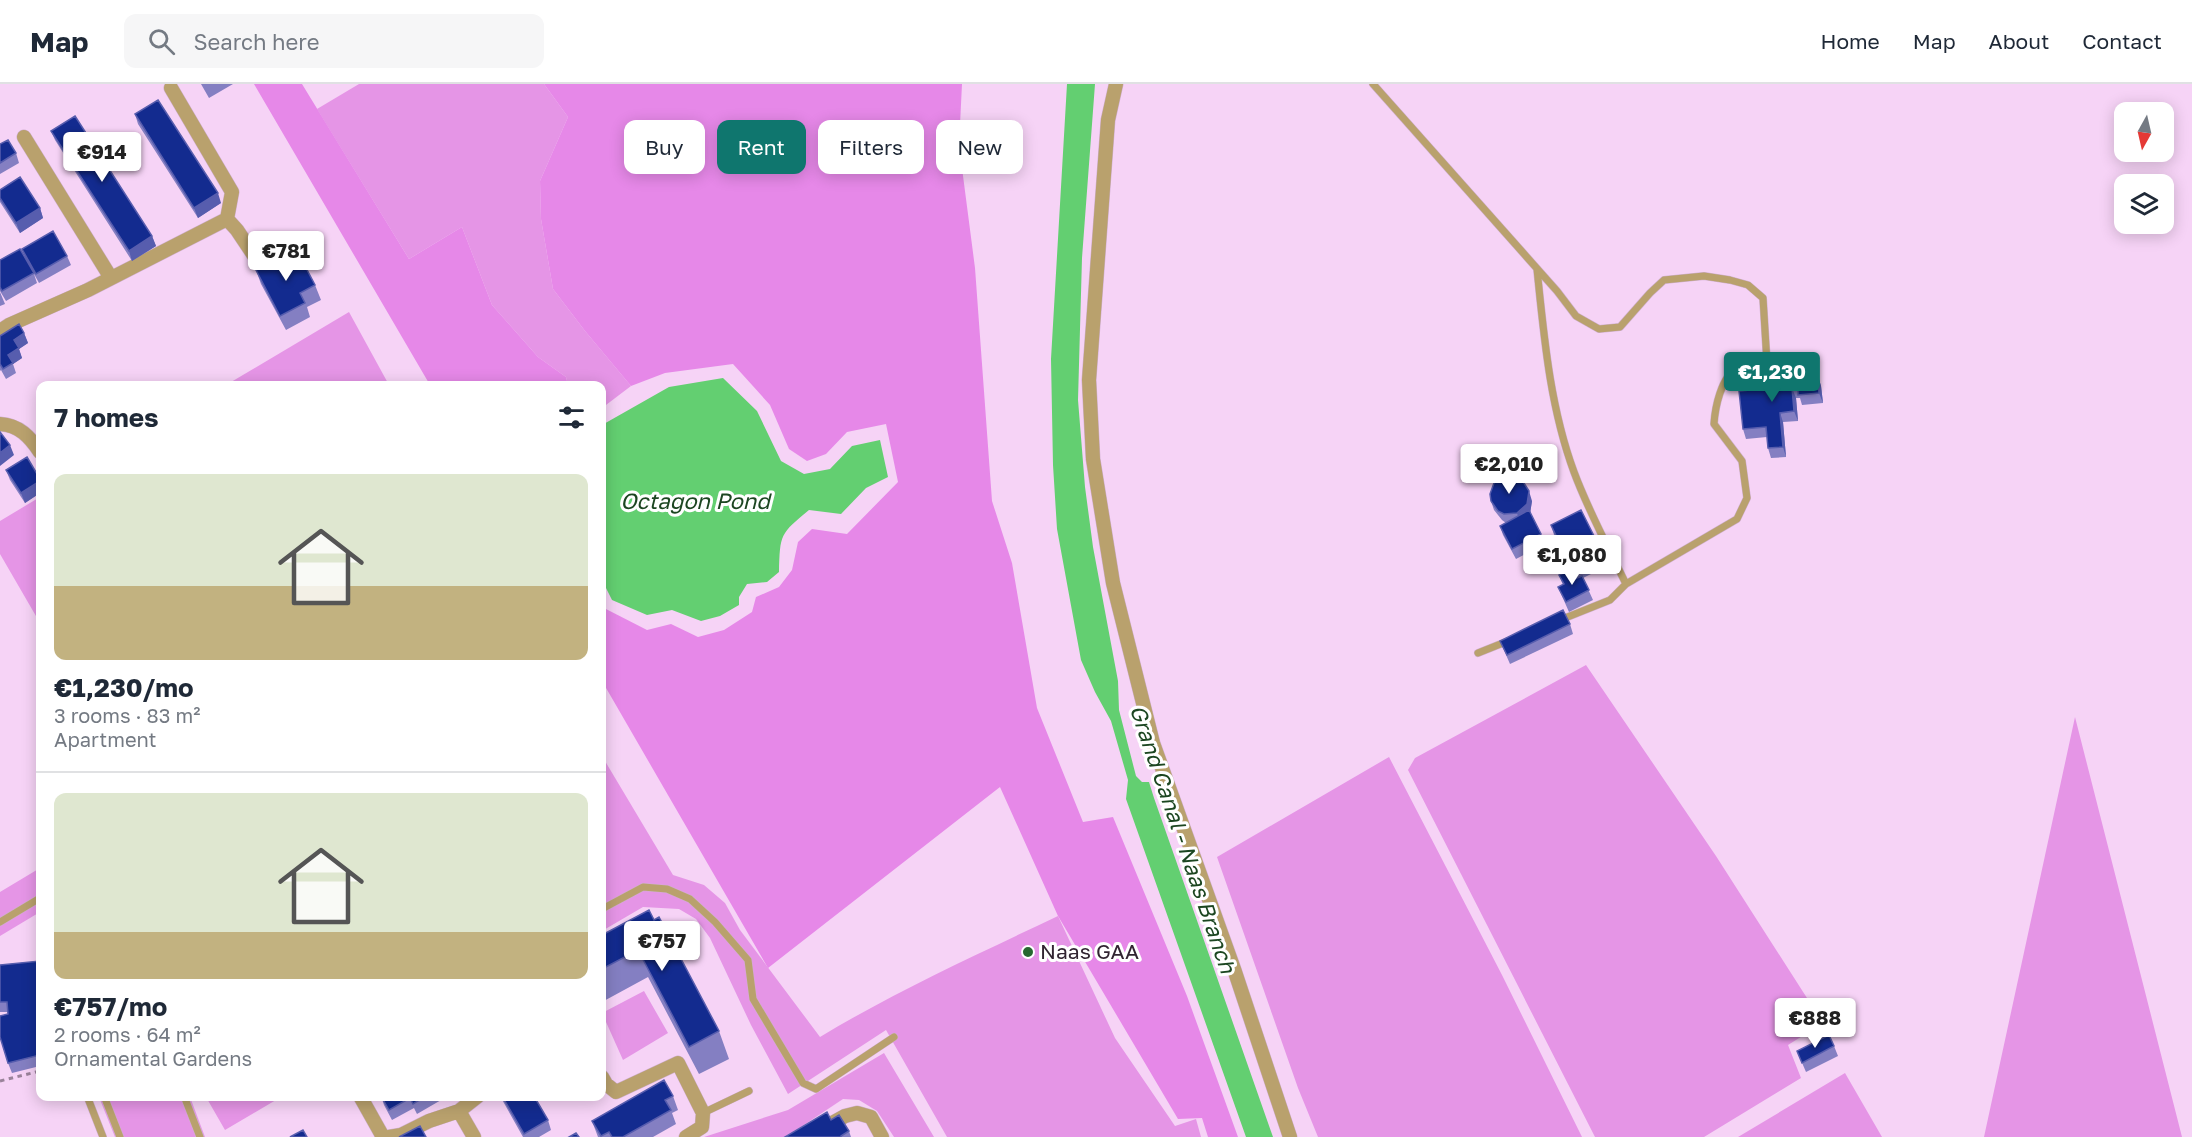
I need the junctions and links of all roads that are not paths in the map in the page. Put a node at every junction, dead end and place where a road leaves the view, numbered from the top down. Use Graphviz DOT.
graph roads {
  1 [pos="1116,84"];
  2 [pos="1373,84"];
  3 [pos="171,88"];
  4 [pos="24,136"];
  5 [pos="227,219"];
  6 [pos="291,244"];
  7 [pos="1537,268"];
  8 [pos="111,278"];
  9 [pos="0,331"];
  10 [pos="1767,363"];
  11 [pos="1804,363"];
  12 [pos="0,424"];
  13 [pos="36,447"];
  14 [pos="1626,584"];
  15 [pos="1548,624"];
  16 [pos="1518,637"];
  17 [pos="1479,653"];
  18 [pos="36,900"];
  19 [pos="606,907"];
  20 [pos="0,922"];
  21 [pos="894,1037"];
  22 [pos="606,1084"];
  23 [pos="749,1091"];
  24 [pos="89,1101"];
  25 [pos="106,1101"];
  26 [pos="186,1101"];
  27 [pos="363,1101"];
  28 [pos="472,1101"];
  29 [pos="459,1111"];
  30 [pos="703,1113"];
  31 [pos="103,1137"];
  32 [pos="120,1137"];
  33 [pos="200,1137"];
  34 [pos="383,1137"];
  35 [pos="389,1137"];
  36 [pos="474,1137"];
  37 [pos="686,1137"];
  38 [pos="807,1137"];
  39 [pos="882,1137"];
  40 [pos="1290,1137"];
  1 -- 40 [label="street"];
  2 -- 7 [label="lane"];
  3 -- 5 [label="street"];
  4 -- 8 [label="street"];
  5 -- 6 [label="street"];
  5 -- 8 [label="street"];
  7 -- 10 [label="lane"];
  7 -- 14 [label="lane"];
  8 -- 9 [label="street"];
  10 -- 11 [label="lane"];
  10 -- 14 [label="lane"];
  12 -- 13 [label="street"];
  14 -- 15 [label="lane"];
  16 -- 17 [label="lane"];
  18 -- 20 [label="lane"];
  19 -- 21 [label="lane"];
  22 -- 30 [label="street"];
  23 -- 30 [label="lane"];
  24 -- 31 [label="lane"];
  25 -- 32 [label="lane"];
  26 -- 33 [label="lane"];
  27 -- 34 [label="street"];
  28 -- 29 [label="street"];
  29 -- 35 [label="street"];
  29 -- 36 [label="street"];
  30 -- 37 [label="street"];
  38 -- 39 [label="street"];
}
